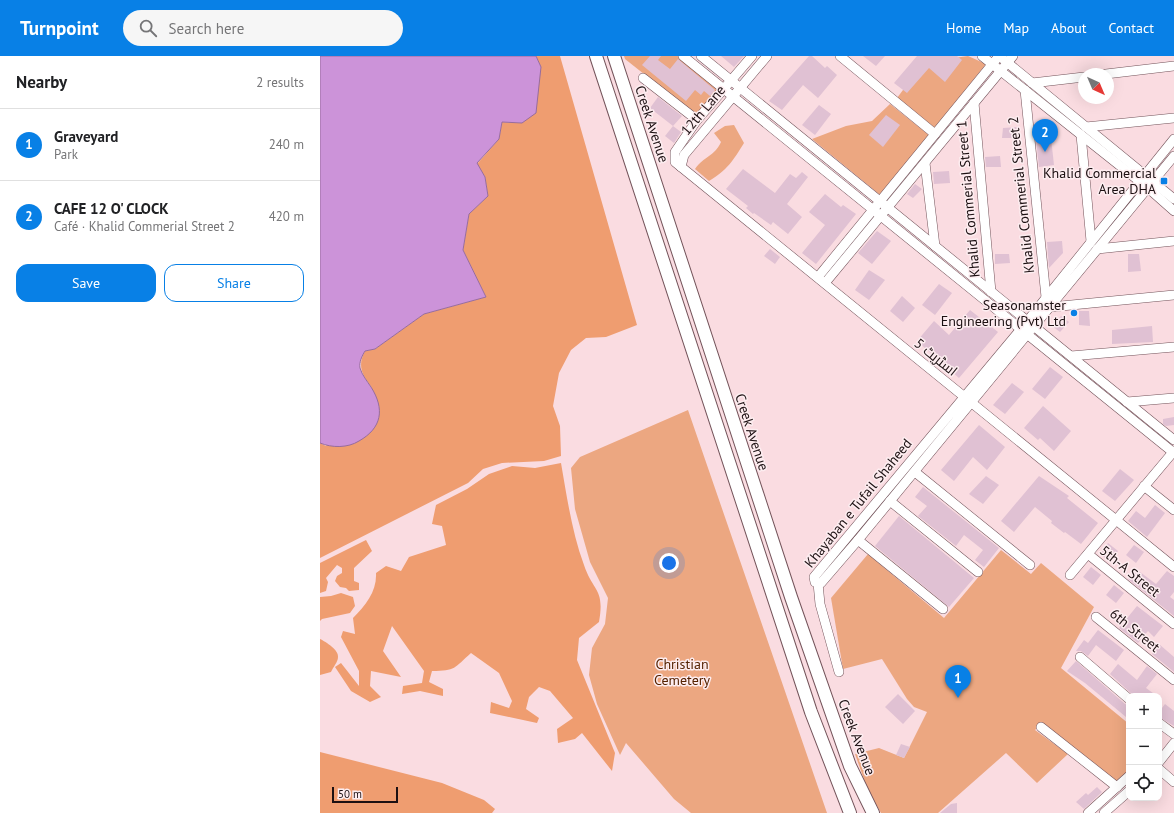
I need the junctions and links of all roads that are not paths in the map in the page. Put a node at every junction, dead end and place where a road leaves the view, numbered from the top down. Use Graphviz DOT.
graph roads {
  1 [pos="596,56"];
  2 [pos="614,56"];
  3 [pos="683,56"];
  4 [pos="701,56"];
  5 [pos="752,56"];
  6 [pos="767,56"];
  7 [pos="840,56"];
  8 [pos="982,56"];
  9 [pos="999,56"];
  10 [pos="1010,59"];
  11 [pos="992,64"];
  12 [pos="1174,66"];
  13 [pos="1001,72"];
  14 [pos="1114,73"];
  15 [pos="1078,77"];
  16 [pos="643,78"];
  17 [pos="732,81"];
  18 [pos="1032,82"];
  19 [pos="740,88"];
  20 [pos="725,90"];
  21 [pos="1024,90"];
  22 [pos="733,96"];
  23 [pos="974,103"];
  24 [pos="1174,118"];
  25 [pos="697,120"];
  26 [pos="1084,131"];
  27 [pos="935,134"];
  28 [pos="1174,139"];
  29 [pos="1174,156"];
  30 [pos="925,163"];
  31 [pos="681,167"];
  32 [pos="1142,178"];
  33 [pos="1151,185"];
  34 [pos="1174,199"];
  35 [pos="880,202"];
  36 [pos="888,208"];
  37 [pos="873,210"];
  38 [pos="1174,211"];
  39 [pos="881,216"];
  40 [pos="1091,241"];
  41 [pos="1174,241"];
  42 [pos="935,246"];
  43 [pos="1097,249"];
  44 [pos="818,277"];
  45 [pos="825,283"];
  46 [pos="991,292"];
  47 [pos="1174,294"];
  48 [pos="1046,297"];
  49 [pos="1051,307"];
  50 [pos="1023,325"];
  51 [pos="1031,331"];
  52 [pos="1174,347"];
  53 [pos="1070,356"];
  54 [pos="1174,398"];
  55 [pos="967,401"];
  56 [pos="1127,402"];
  57 [pos="1174,440"];
  58 [pos="1174,452"];
  59 [pos="915,472"];
  60 [pos="1144,486"];
  61 [pos="890,501"];
  62 [pos="1174,510"];
  63 [pos="1116,520"];
  64 [pos="858,540"];
  65 [pos="1088,554"];
  66 [pos="1030,565"];
  67 [pos="1174,567"];
  68 [pos="978,572"];
  69 [pos="1070,575"];
  70 [pos="818,583"];
  71 [pos="943,609"];
  72 [pos="1096,617"];
  73 [pos="1174,624"];
  74 [pos="1080,657"];
  75 [pos="839,672"];
  76 [pos="1174,680"];
  77 [pos="1126,696"];
  78 [pos="1162,724"];
  79 [pos="1041,726"];
  80 [pos="1174,734"];
  81 [pos="1174,743"];
  82 [pos="1163,752"];
  83 [pos="1162,772"];
  84 [pos="1126,779"];
  85 [pos="1174,782"];
  86 [pos="1117,787"];
  87 [pos="1126,794"];
  88 [pos="850,813"];
  89 [pos="873,813"];
  90 [pos="1088,813"];
  91 [pos="1104,813"];
  1 -- 88 [label="main road"];
  2 -- 89 [label="main road, Creek Avenue"];
  3 -- 20 [label="street"];
  4 -- 17 [label="street"];
  5 -- 17 [label="street, 12th Lane"];
  6 -- 19 [label="street, 12th Lane"];
  7 -- 27 [label="street"];
  8 -- 11 [label="street"];
  9 -- 10 [label="street"];
  9 -- 11 [label="street"];
  10 -- 13 [label="street"];
  10 -- 18 [label="street"];
  11 -- 13 [label="street"];
  11 -- 27 [label="street"];
  12 -- 14 [label="street"];
  13 -- 21 [label="street"];
  13 -- 23 [label="street"];
  15 -- 18 [label="street"];
  16 -- 25 [label="street"];
  17 -- 19 [label="street"];
  17 -- 20 [label="street, 12th Lane"];
  18 -- 26 [label="street"];
  19 -- 22 [label="street, 12th Lane"];
  19 -- 35 [label="street"];
  20 -- 22 [label="street"];
  20 -- 25 [label="street, 12th Lane"];
  21 -- 26 [label="street"];
  21 -- 48 [label="street, Khalid Commerial Street 2"];
  22 -- 31 [label="street, 12th Lane"];
  22 -- 37 [label="street"];
  23 -- 30 [label="street"];
  23 -- 46 [label="street, Khalid Commerial Street 1"];
  24 -- 26 [label="street"];
  25 -- 31 [label="street, 12th Lane"];
  26 -- 32 [label="street"];
  26 -- 40 [label="street"];
  27 -- 35 [label="street"];
  28 -- 32 [label="street, Khayaban e Tufail Shaheed"];
  29 -- 33 [label="street, Khayaban e Tufail Shaheed"];
  30 -- 36 [label="street"];
  30 -- 42 [label="street"];
  31 -- 44 [label="street, اسٹریٹ 5"];
  32 -- 33 [label="street"];
  32 -- 40 [label="street, Khayaban e Tufail Shaheed"];
  33 -- 34 [label="street"];
  33 -- 38 [label="street"];
  33 -- 43 [label="street, Khayaban e Tufail Shaheed"];
  35 -- 36 [label="street"];
  35 -- 37 [label="street"];
  36 -- 39 [label="street"];
  36 -- 42 [label="street"];
  37 -- 39 [label="street"];
  37 -- 44 [label="street"];
  39 -- 45 [label="street"];
  39 -- 50 [label="street"];
  40 -- 48 [label="street, Khayaban e Tufail Shaheed"];
  41 -- 43 [label="street"];
  42 -- 46 [label="street"];
  43 -- 49 [label="street, Khayaban e Tufail Shaheed"];
  44 -- 45 [label="street, اسٹریٹ 5"];
  45 -- 55 [label="street, اسٹریٹ 5"];
  46 -- 50 [label="street"];
  47 -- 49 [label="street"];
  48 -- 50 [label="street, Khayaban e Tufail Shaheed"];
  49 -- 51 [label="street, Khayaban e Tufail Shaheed"];
  50 -- 51 [label="street"];
  50 -- 55 [label="street, Khayaban e Tufail Shaheed"];
  51 -- 53 [label="street"];
  51 -- 55 [label="street, Khayaban e Tufail Shaheed"];
  51 -- 58 [label="street"];
  52 -- 53 [label="street"];
  53 -- 56 [label="street"];
  54 -- 56 [label="street"];
  55 -- 59 [label="street, Khayaban e Tufail Shaheed"];
  55 -- 63 [label="street, اسٹریٹ 5"];
  55 -- 70 [label="street, Khayaban e Tufail Shaheed"];
  56 -- 57 [label="street"];
  58 -- 60 [label="street"];
  59 -- 61 [label="street, Khayaban e Tufail Shaheed"];
  59 -- 66 [label="street"];
  60 -- 62 [label="street"];
  60 -- 63 [label="street"];
  61 -- 64 [label="street, Khayaban e Tufail Shaheed"];
  61 -- 68 [label="street"];
  63 -- 65 [label="street"];
  63 -- 67 [label="street, اسٹریٹ 5"];
  64 -- 70 [label="street, Khayaban e Tufail Shaheed"];
  64 -- 71 [label="street"];
  65 -- 69 [label="street"];
  65 -- 73 [label="street, 5th-A Street"];
  70 -- 75 [label="street"];
  72 -- 76 [label="street, 6th Street"];
  74 -- 77 [label="street"];
  78 -- 80 [label="street"];
  79 -- 86 [label="street"];
  81 -- 82 [label="street"];
  83 -- 85 [label="street"];
  84 -- 86 [label="street"];
  86 -- 90 [label="street"];
  87 -- 91 [label="street"];
}
